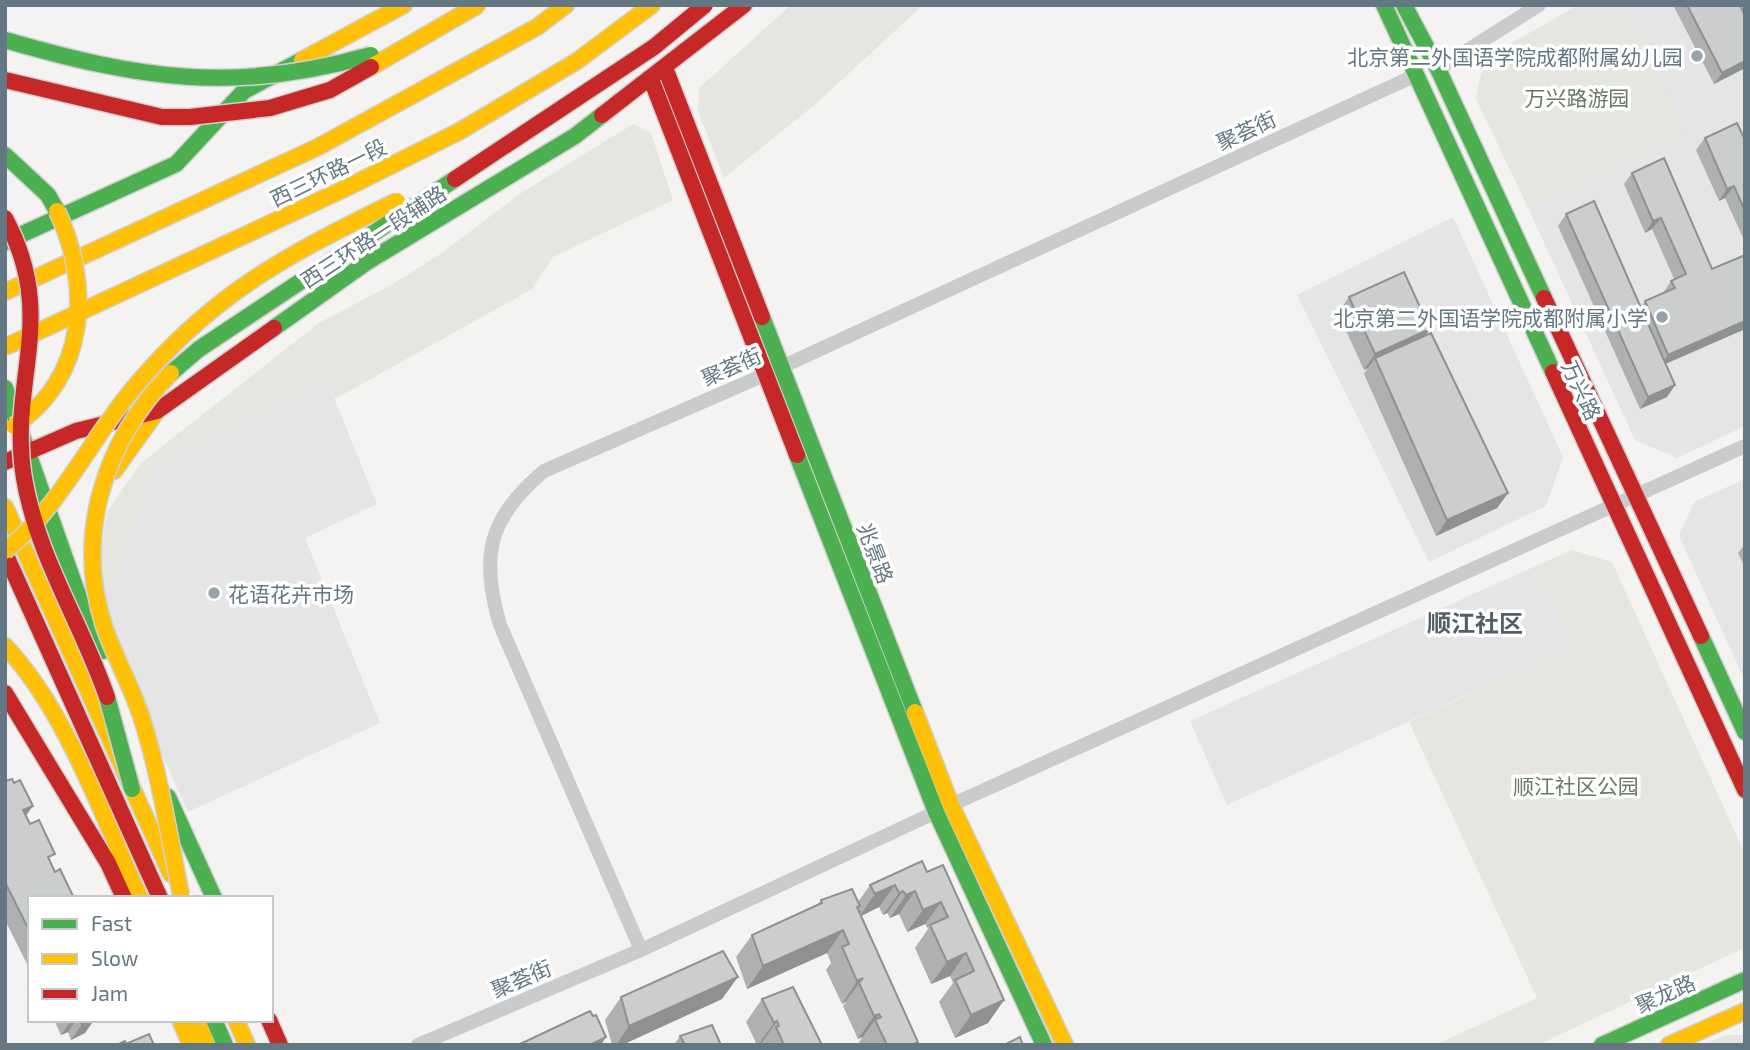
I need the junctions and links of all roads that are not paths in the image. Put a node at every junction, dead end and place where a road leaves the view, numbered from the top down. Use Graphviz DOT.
graph roads {
  1 [pos="404,5"];
  2 [pos="478,5"];
  3 [pos="566,5"];
  4 [pos="652,5"];
  5 [pos="705,5"];
  6 [pos="744,5"];
  7 [pos="1371,5"];
  8 [pos="1384,5"];
  9 [pos="1404,5"];
  10 [pos="1414,5"];
  11 [pos="1539,5"];
  12 [pos="432,34"];
  13 [pos="5,40"];
  14 [pos="5,50"];
  15 [pos="665,68"];
  16 [pos="1438,69"];
  17 [pos="1414,76"];
  18 [pos="651,79"];
  19 [pos="5,80"];
  20 [pos="244,91"];
  21 [pos="493,153"];
  22 [pos="5,155"];
  23 [pos="5,218"];
  24 [pos="5,242"];
  25 [pos="5,292"];
  26 [pos="5,347"];
  27 [pos="782,367"];
  28 [pos="764,375"];
  29 [pos="5,388"];
  30 [pos="157,411"];
  31 [pos="5,433"];
  32 [pos="1745,446"];
  33 [pos="30,452"];
  34 [pos="5,462"];
  35 [pos="1636,495"];
  36 [pos="1612,506"];
  37 [pos="5,508"];
  38 [pos="5,552"];
  39 [pos="83,609"];
  40 [pos="5,646"];
  41 [pos="5,667"];
  42 [pos="5,693"];
  43 [pos="58,721"];
  44 [pos="1745,732"];
  45 [pos="132,789"];
  46 [pos="1745,790"];
  47 [pos="944,808"];
  48 [pos="123,896"];
  49 [pos="138,896"];
  50 [pos="159,896"];
  51 [pos="181,896"];
  52 [pos="213,896"];
  53 [pos="641,950"];
  54 [pos="1745,980"];
  55 [pos="1745,1011"];
  56 [pos="181,1022"];
  57 [pos="197,1022"];
  58 [pos="216,1022"];
  59 [pos="237,1022"];
  60 [pos="270,1022"];
  61 [pos="191,1045"];
  62 [pos="207,1045"];
  63 [pos="225,1045"];
  64 [pos="247,1045"];
  65 [pos="280,1045"];
  66 [pos="418,1045"];
  67 [pos="1044,1045"];
  68 [pos="1065,1045"];
  69 [pos="1602,1045"];
  70 [pos="1669,1045"];
  1 -- 20 [label="main road"];
  2 -- 12 [label="main road, bridge"];
  3 -- 25 [label="main road, 西三环路一段, bridge"];
  4 -- 26 [label="main road, 西三环路一段, bridge"];
  5 -- 21 [label="main road, bridge"];
  6 -- 15 [label="main road, 西三环路一段辅路"];
  7 -- 17 [label="main road"];
  8 -- 17 [label="main road, 万兴路"];
  9 -- 16 [label="main road"];
  10 -- 16 [label="main road"];
  11 -- 16 [label="street"];
  12 -- 13 [label="main road, bridge"];
  12 -- 19 [label="main road, bridge"];
  14 -- 20 [label="main road"];
  15 -- 18 [label="main road, 西三环路一段辅路"];
  15 -- 27 [label="main road, 兆景路"];
  16 -- 35 [label="main road"];
  17 -- 27 [label="street, 聚荟街"];
  17 -- 36 [label="main road, 万兴路"];
  18 -- 28 [label="main road, 兆景路"];
  18 -- 30 [label="main road, 西三环路一段辅路"];
  20 -- 24 [label="main road"];
  21 -- 38 [label="main road, bridge"];
  21 -- 51 [label="main road, bridge"];
  22 -- 31 [label="main road, bridge"];
  23 -- 45 [label="main road, bridge"];
  27 -- 28 [label="street, 聚荟街"];
  27 -- 47 [label="main road, 兆景路"];
  28 -- 47 [label="main road, 兆景路"];
  28 -- 53 [label="street, 聚荟街"];
  29 -- 33 [label="main road"];
  30 -- 33 [label="main road, 西三环路一段辅路"];
  30 -- 39 [label="main road"];
  32 -- 35 [label="street, 聚荟街"];
  33 -- 34 [label="main road, 西三环路一段辅路"];
  33 -- 39 [label="main road"];
  35 -- 36 [label="street, 聚荟街"];
  35 -- 44 [label="main road"];
  36 -- 46 [label="main road, 万兴路"];
  36 -- 47 [label="street, 聚荟街"];
  37 -- 45 [label="main road, bridge"];
  38 -- 50 [label="main road"];
  39 -- 52 [label="main road"];
  40 -- 43 [label="main road"];
  41 -- 43 [label="main road"];
  42 -- 48 [label="main road"];
  43 -- 49 [label="main road"];
  45 -- 51 [label="main road, bridge"];
  47 -- 53 [label="street, 聚荟街"];
  47 -- 67 [label="main road, 兆景路"];
  47 -- 68 [label="main road, 兆景路"];
  53 -- 66 [label="street, 聚荟街"];
  54 -- 69 [label="main road, 聚龙路"];
  55 -- 70 [label="main road"];
  56 -- 61 [label="main road"];
  57 -- 62 [label="main road"];
  58 -- 63 [label="main road"];
  59 -- 64 [label="main road"];
  60 -- 65 [label="main road"];
}
